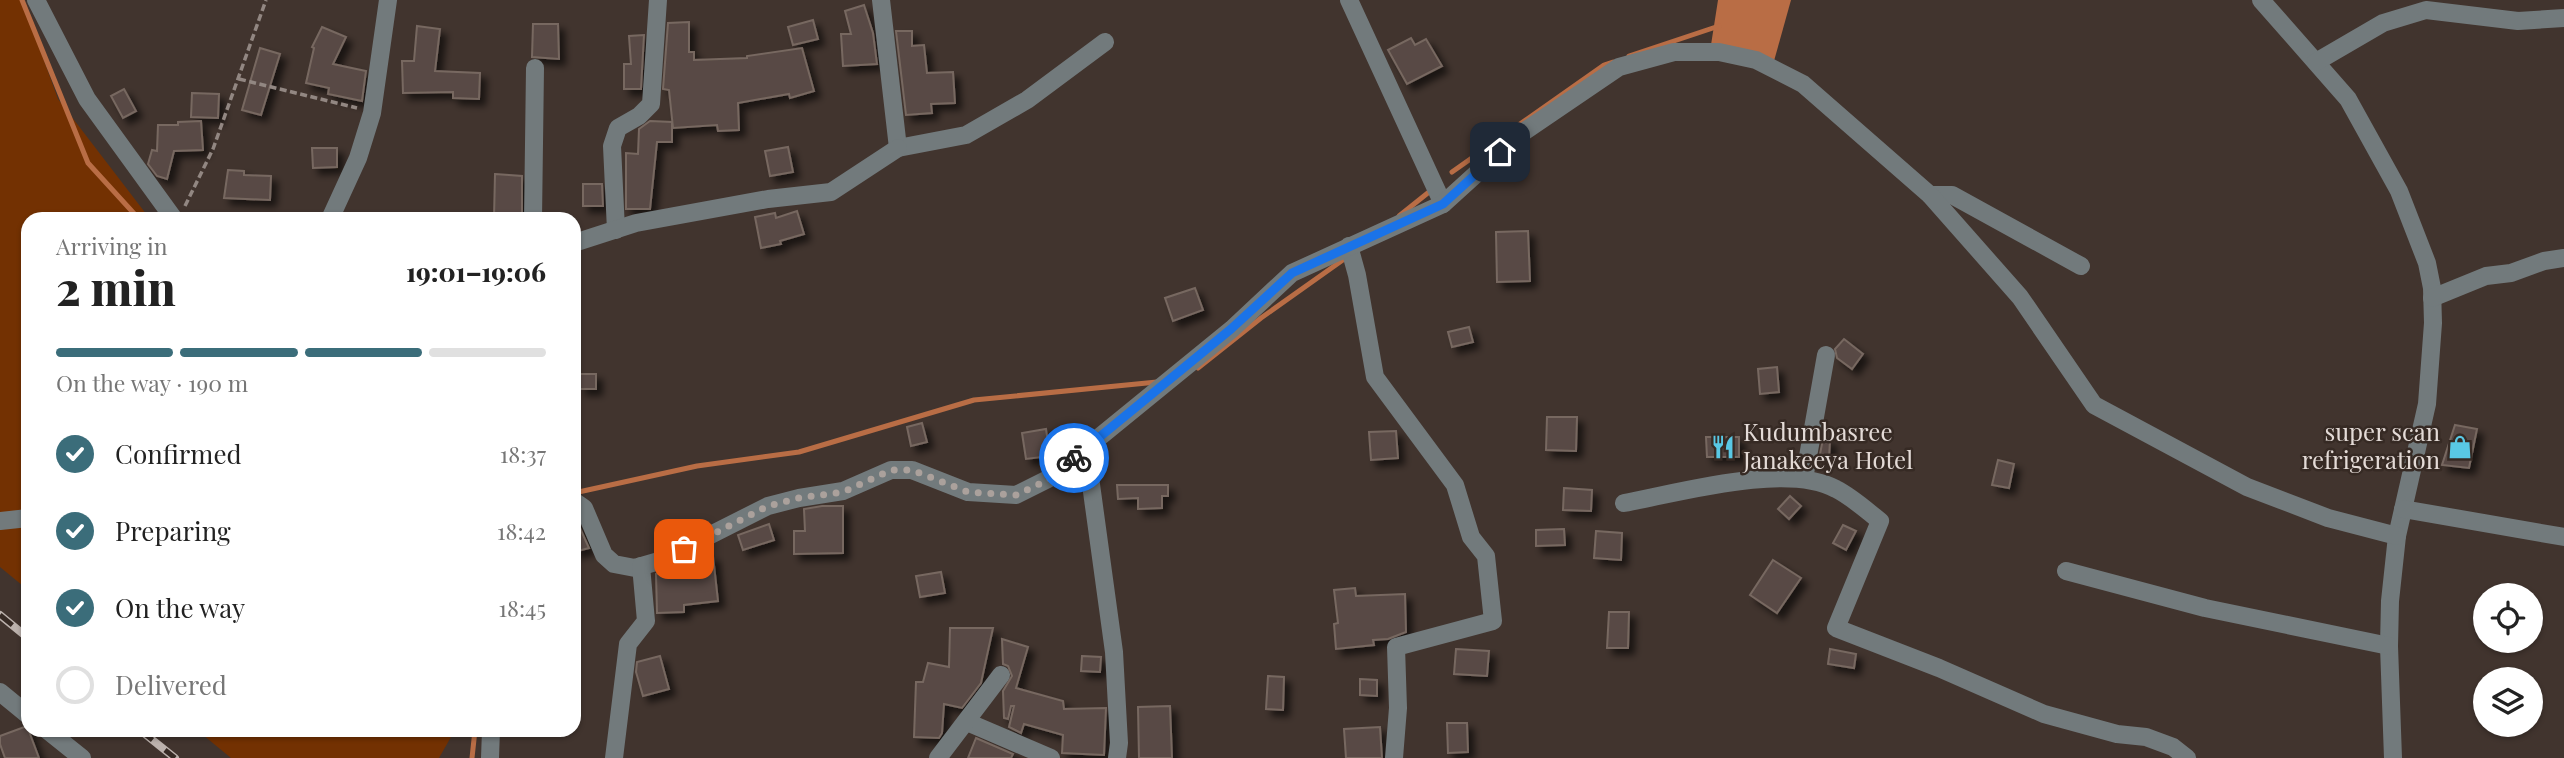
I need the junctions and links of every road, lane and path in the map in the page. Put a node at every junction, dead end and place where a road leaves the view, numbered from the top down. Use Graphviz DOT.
graph roads {
  1 [pos="36,0"];
  2 [pos="266,0"];
  3 [pos="388,0"];
  4 [pos="659,0"];
  5 [pos="881,0"];
  6 [pos="1349,0"];
  7 [pos="2261,0"];
  8 [pos="2423,5"];
  9 [pos="2451,6"];
  10 [pos="2564,18"];
  11 [pos="1105,42"];
  12 [pos="2316,62"];
  13 [pos="536,68"];
  14 [pos="239,79"];
  15 [pos="372,113"];
  16 [pos="898,148"];
  17 [pos="1930,195"];
  18 [pos="1443,204"];
  19 [pos="178,212"];
  20 [pos="180,212"];
  21 [pos="333,212"];
  22 [pos="533,212"];
  23 [pos="616,230"];
  24 [pos="581,241"];
  25 [pos="1349,247"];
  26 [pos="2564,258"];
  27 [pos="2081,266"];
  28 [pos="2432,298"];
  29 [pos="1826,355"];
  30 [pos="1086,448"];
  31 [pos="1804,478"];
  32 [pos="1624,503"];
  33 [pos="581,506"];
  34 [pos="2403,509"];
  35 [pos="21,519"];
  36 [pos="0,521"];
  37 [pos="2397,536"];
  38 [pos="2564,537"];
  39 [pos="641,566"];
  40 [pos="2066,571"];
  41 [pos="2389,646"];
  42 [pos="1001,675"];
  43 [pos="0,692"];
  44 [pos="21,709"];
  45 [pos="967,722"];
  46 [pos="55,737"];
  47 [pos="490,737"];
  48 [pos="79,757"];
  49 [pos="489,758"];
  50 [pos="614,758"];
  51 [pos="938,758"];
  52 [pos="1051,758"];
  53 [pos="1117,758"];
  54 [pos="1394,758"];
  55 [pos="2187,758"];
  56 [pos="2393,758"];
  1 -- 19 [label="street"];
  2 -- 14 [label="path"];
  3 -- 15 [label="street"];
  4 -- 23 [label="street"];
  5 -- 16 [label="street"];
  6 -- 18 [label="street"];
  7 -- 12 [label="street"];
  8 -- 9 [label="street"];
  8 -- 12 [label="street"];
  9 -- 10 [label="street"];
  11 -- 16 [label="street"];
  12 -- 28 [label="street"];
  13 -- 22 [label="street"];
  14 -- 15 [label="path"];
  14 -- 20 [label="path"];
  15 -- 21 [label="street"];
  16 -- 23 [label="street"];
  17 -- 18 [label="street"];
  17 -- 27 [label="street"];
  17 -- 37 [label="street"];
  18 -- 25 [label="street"];
  23 -- 24 [label="street"];
  25 -- 30 [label="street"];
  25 -- 54 [label="street"];
  26 -- 28 [label="street"];
  28 -- 34 [label="street"];
  29 -- 31 [label="street"];
  30 -- 39 [label="street"];
  30 -- 53 [label="street"];
  31 -- 32 [label="street"];
  31 -- 55 [label="street"];
  33 -- 39 [label="street"];
  34 -- 37 [label="street"];
  34 -- 38 [label="street"];
  35 -- 36 [label="street"];
  37 -- 41 [label="street"];
  39 -- 50 [label="street"];
  40 -- 41 [label="street"];
  41 -- 56 [label="street"];
  42 -- 45 [label="street"];
  43 -- 44 [label="street"];
  45 -- 51 [label="street"];
  45 -- 52 [label="street"];
  46 -- 48 [label="street"];
  47 -- 49 [label="street"];
}
